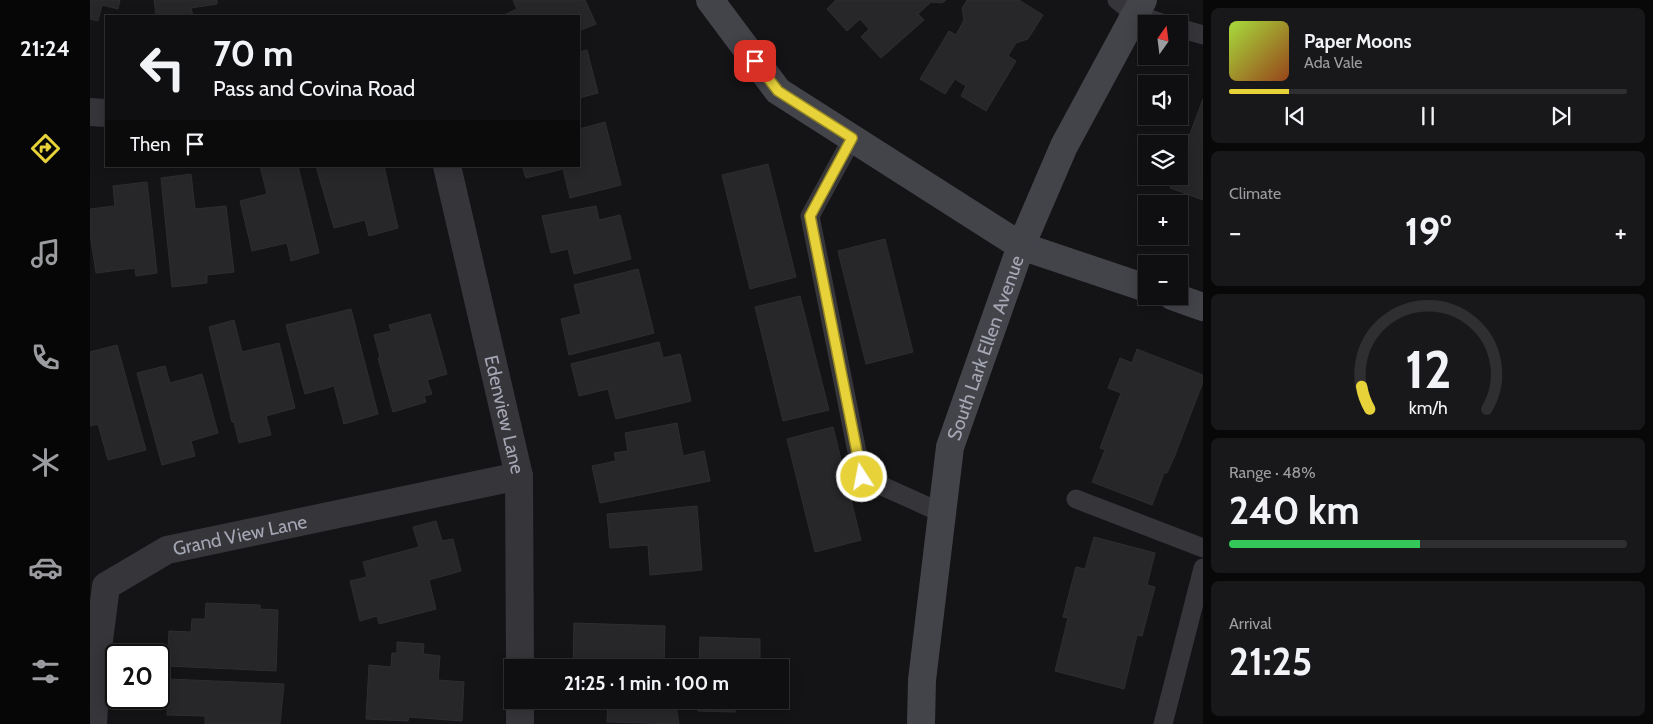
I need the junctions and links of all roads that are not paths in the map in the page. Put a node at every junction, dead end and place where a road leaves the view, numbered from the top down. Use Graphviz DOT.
graph roads {
  1 [pos="710,0"];
  2 [pos="1132,5"];
  3 [pos="1149,15"];
  4 [pos="1188,31"];
  5 [pos="1203,35"];
  6 [pos="90,112"];
  7 [pos="105,113"];
  8 [pos="852,138"];
  9 [pos="447,167"];
  10 [pos="1021,246"];
  11 [pos="1138,285"];
  12 [pos="1188,302"];
  13 [pos="1203,307"];
  14 [pos="519,476"];
  15 [pos="1076,499"];
  16 [pos="942,512"];
  17 [pos="1203,548"];
  18 [pos="1203,568"];
  19 [pos="520,659"];
  20 [pos="520,709"];
  21 [pos="93,724"];
  22 [pos="520,724"];
  23 [pos="921,724"];
  24 [pos="1163,724"];
  1 -- 8 [label="street"];
  2 -- 3 [label="lane"];
  2 -- 10 [label="street, South Lark Ellen Avenue"];
  4 -- 5 [label="lane"];
  6 -- 7 [label="street"];
  8 -- 10 [label="street"];
  8 -- 16 [label="lane"];
  9 -- 14 [label="street, Edenview Lane"];
  10 -- 11 [label="street"];
  10 -- 16 [label="street, South Lark Ellen Avenue"];
  12 -- 13 [label="street"];
  14 -- 19 [label="street, Edenview Lane"];
  14 -- 21 [label="street, Grand View Lane"];
  15 -- 17 [label="lane"];
  16 -- 23 [label="street, South Lark Ellen Avenue"];
  18 -- 24 [label="lane"];
  20 -- 22 [label="street"];
}
